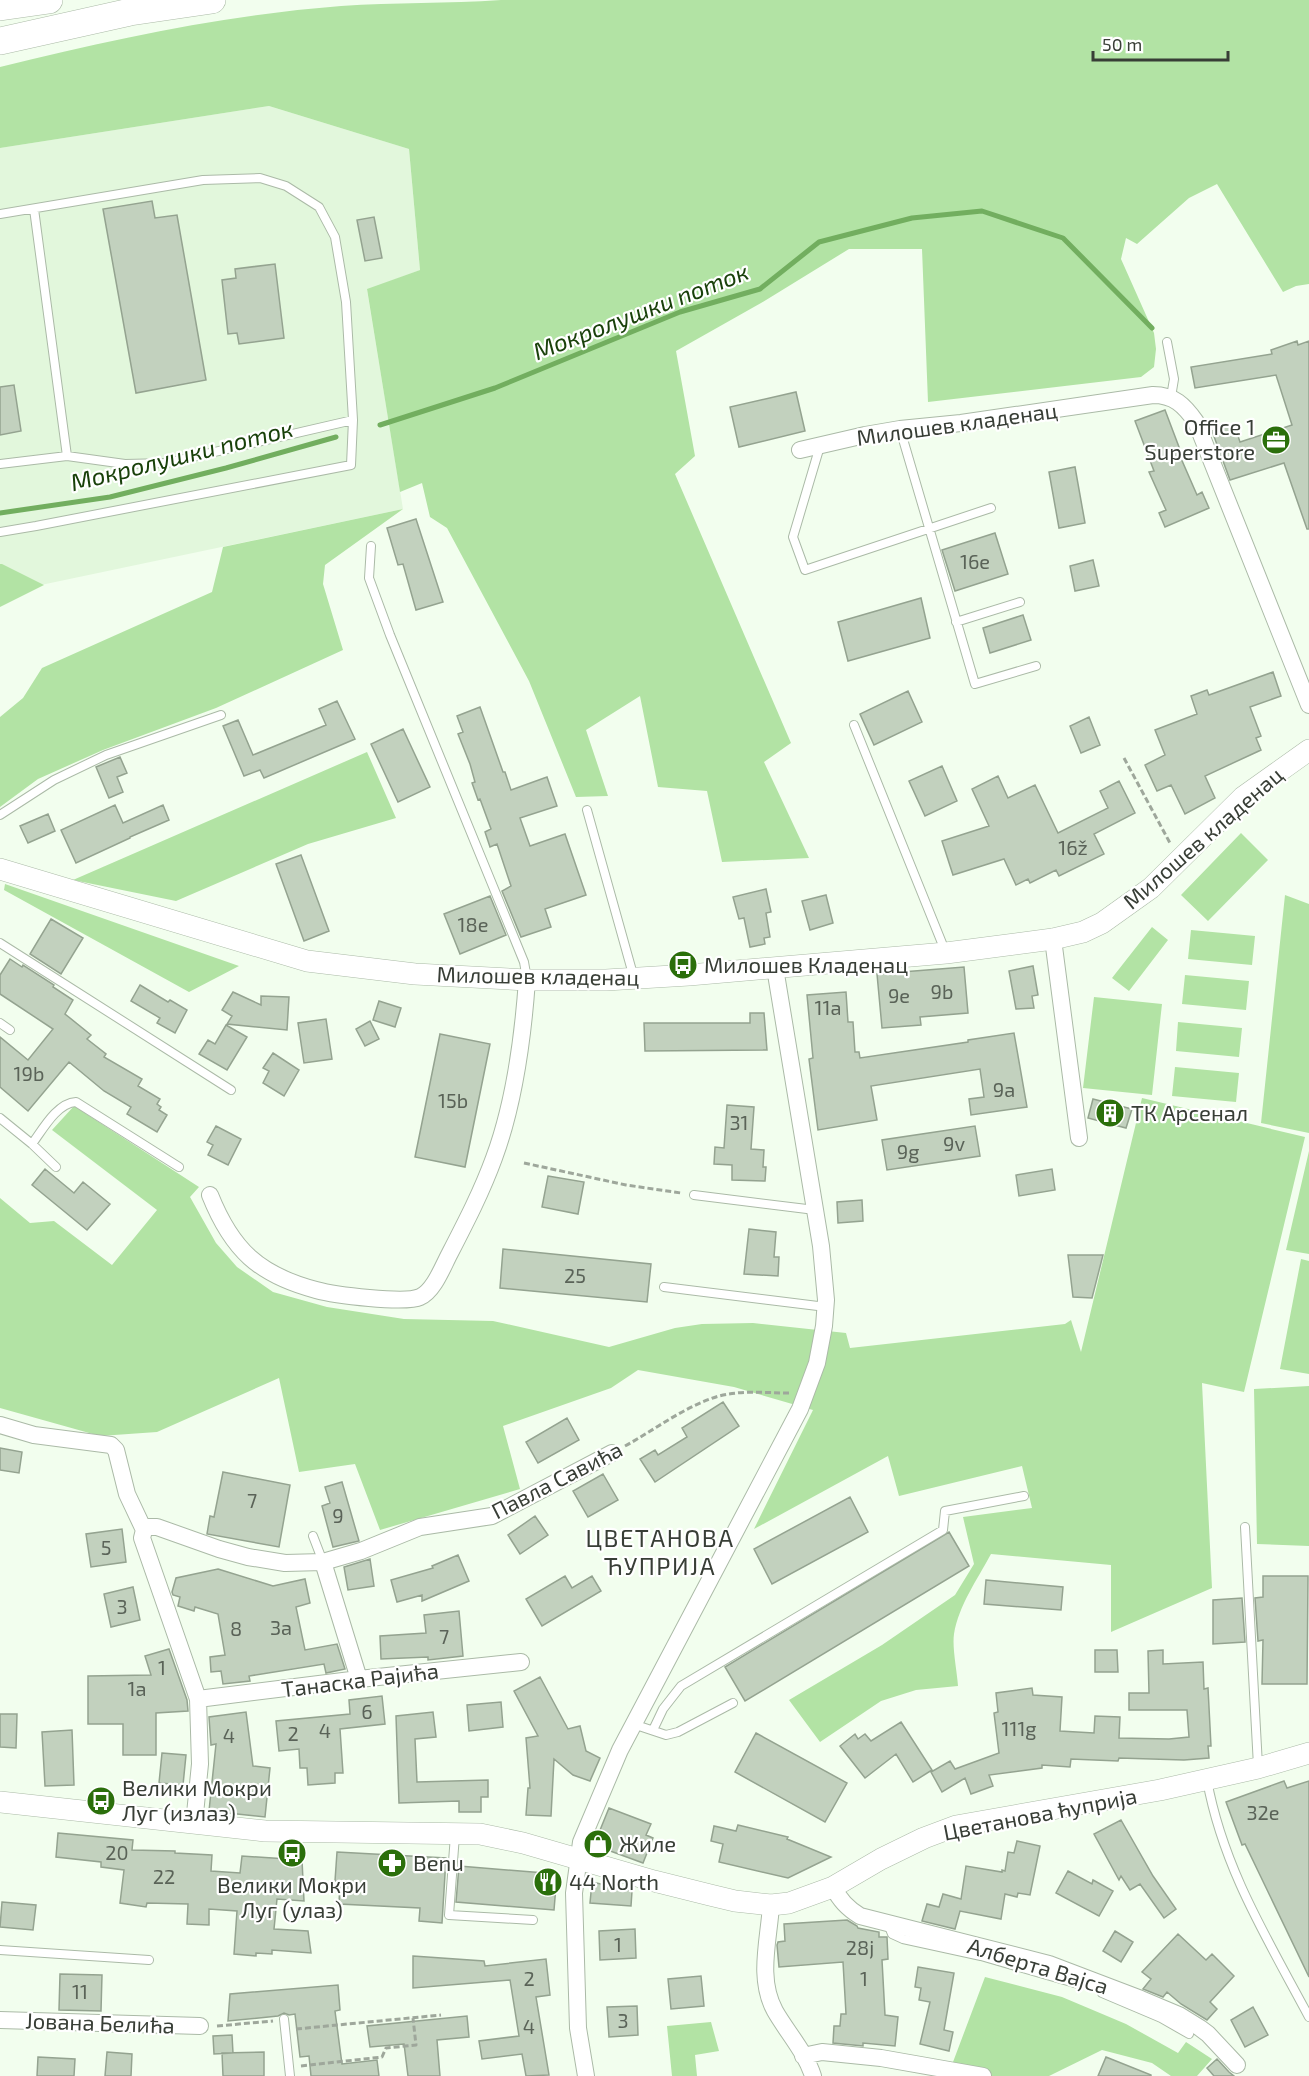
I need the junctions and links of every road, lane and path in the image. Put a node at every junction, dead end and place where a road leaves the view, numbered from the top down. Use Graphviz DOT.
graph roads {
  1 [pos="49,0"];
  2 [pos="212,0"];
  3 [pos="0,7"];
  4 [pos="0,41"];
  5 [pos="34,209"];
  6 [pos="0,214"];
  7 [pos="1167,342"];
  8 [pos="1171,397"];
  9 [pos="353,420"];
  10 [pos="900,429"];
  11 [pos="820,446"];
  12 [pos="800,450"];
  13 [pos="67,456"];
  14 [pos="0,464"];
  15 [pos="991,508"];
  16 [pos="928,528"];
  17 [pos="0,532"];
  18 [pos="371,546"];
  19 [pos="1020,602"];
  20 [pos="956,622"];
  21 [pos="1036,666"];
  22 [pos="1309,705"];
  23 [pos="221,715"];
  24 [pos="854,725"];
  25 [pos="1309,750"];
  26 [pos="1124,758"];
  27 [pos="587,810"];
  28 [pos="0,815"];
  29 [pos="1179,860"];
  30 [pos="0,869"];
  31 [pos="1053,939"];
  32 [pos="0,943"];
  33 [pos="946,953"];
  34 [pos="775,968"];
  35 [pos="634,978"];
  36 [pos="527,980"];
  37 [pos="0,1023"];
  38 [pos="10,1030"];
  39 [pos="231,1090"];
  40 [pos="0,1118"];
  41 [pos="1079,1138"];
  42 [pos="32,1143"];
  43 [pos="524,1163"];
  44 [pos="56,1167"];
  45 [pos="179,1167"];
  46 [pos="210,1195"];
  47 [pos="694,1195"];
  48 [pos="815,1210"];
  49 [pos="664,1287"];
  50 [pos="826,1307"];
  51 [pos="805,1396"];
  52 [pos="0,1425"];
  53 [pos="612,1453"];
  54 [pos="1024,1496"];
  55 [pos="1245,1527"];
  56 [pos="144,1530"];
  57 [pos="313,1536"];
  58 [pos="323,1562"];
  59 [pos="521,1662"];
  60 [pos="359,1679"];
  61 [pos="198,1700"];
  62 [pos="733,1703"];
  63 [pos="633,1724"];
  64 [pos="653,1730"];
  65 [pos="1309,1753"];
  66 [pos="1258,1768"];
  67 [pos="1207,1780"];
  68 [pos="0,1802"];
  69 [pos="194,1824"];
  70 [pos="456,1832"];
  71 [pos="578,1859"];
  72 [pos="833,1887"];
  73 [pos="771,1905"];
  74 [pos="533,1920"];
  75 [pos="888,1924"];
  76 [pos="0,1950"];
  77 [pos="149,1960"];
  78 [pos="441,2015"];
  79 [pos="1309,2017"];
  80 [pos="413,2018"];
  81 [pos="0,2019"];
  82 [pos="284,2019"];
  83 [pos="204,2024"];
  84 [pos="285,2030"];
  85 [pos="1189,2034"];
  86 [pos="802,2056"];
  87 [pos="1237,2065"];
  88 [pos="290,2072"];
  89 [pos="586,2076"];
  90 [pos="813,2076"];
  91 [pos="983,2076"];
  1 -- 3 [label="highway"];
  2 -- 4 [label="highway"];
  5 -- 6 [label="lane"];
  5 -- 9 [label="lane"];
  5 -- 13 [label="lane"];
  7 -- 8 [label="lane"];
  8 -- 10 [label="street, Милошев кладенац"];
  8 -- 22 [label="street"];
  9 -- 13 [label="lane"];
  9 -- 17 [label="lane"];
  10 -- 11 [label="street, Милошев кладенац"];
  10 -- 16 [label="lane"];
  11 -- 12 [label="street, Милошев кладенац"];
  11 -- 16 [label="lane"];
  13 -- 14 [label="lane"];
  15 -- 16 [label="lane"];
  16 -- 20 [label="lane"];
  18 -- 36 [label="lane"];
  19 -- 20 [label="lane"];
  20 -- 21 [label="lane"];
  23 -- 28 [label="lane"];
  24 -- 33 [label="lane"];
  25 -- 29 [label="street, Милошев кладенац"];
  26 -- 29 [label="path"];
  27 -- 35 [label="lane"];
  29 -- 31 [label="street, Милошев кладенац"];
  30 -- 36 [label="street, Милошев кладенац"];
  31 -- 33 [label="street, Милошев кладенац"];
  31 -- 41 [label="street"];
  32 -- 39 [label="lane"];
  33 -- 34 [label="street, Милошев кладенац"];
  34 -- 35 [label="street, Милошев кладенац"];
  34 -- 48 [label="street"];
  35 -- 36 [label="street, Милошев кладенац"];
  36 -- 46 [label="street"];
  37 -- 38 [label="lane"];
  40 -- 42 [label="lane"];
  42 -- 44 [label="lane"];
  42 -- 45 [label="lane"];
  43 -- 47 [label="path"];
  47 -- 48 [label="lane"];
  48 -- 50 [label="street"];
  49 -- 50 [label="lane"];
  50 -- 51 [label="street"];
  51 -- 53 [label="path, Павла Савића"];
  51 -- 63 [label="street"];
  52 -- 56 [label="street"];
  53 -- 58 [label="street, Павла Савића"];
  54 -- 64 [label="lane"];
  55 -- 66 [label="lane"];
  56 -- 58 [label="street, Павла Савића"];
  56 -- 61 [label="street"];
  57 -- 58 [label="lane"];
  58 -- 60 [label="street"];
  59 -- 60 [label="street, Танаска Рајића"];
  60 -- 61 [label="street, Танаска Рајића"];
  61 -- 69 [label="street"];
  62 -- 64 [label="lane"];
  63 -- 64 [label="lane"];
  63 -- 71 [label="street"];
  65 -- 66 [label="street, Цветанова ћуприја"];
  66 -- 67 [label="street, Цветанова ћуприја"];
  67 -- 72 [label="street, Цветанова ћуприја"];
  67 -- 79 [label="lane"];
  68 -- 69 [label="street, Цветанова ћуприја"];
  69 -- 70 [label="street, Цветанова ћуприја"];
  70 -- 71 [label="street, Цветанова ћуприја"];
  70 -- 74 [label="lane"];
  71 -- 73 [label="street, Цветанова ћуприја"];
  71 -- 89 [label="street"];
  72 -- 73 [label="street, Цветанова ћуприја"];
  72 -- 75 [label="street, Алберта Вајса"];
  73 -- 86 [label="street"];
  75 -- 85 [label="lane"];
  75 -- 87 [label="street, Алберта Вајса"];
  76 -- 77 [label="lane"];
  78 -- 80 [label="path"];
  80 -- 84 [label="path"];
  80 -- 88 [label="path"];
  81 -- 83 [label="street, Јована Белића"];
  82 -- 83 [label="path"];
  82 -- 84 [label="lane"];
  84 -- 88 [label="lane"];
  86 -- 90 [label="street"];
  86 -- 91 [label="street"];
}
